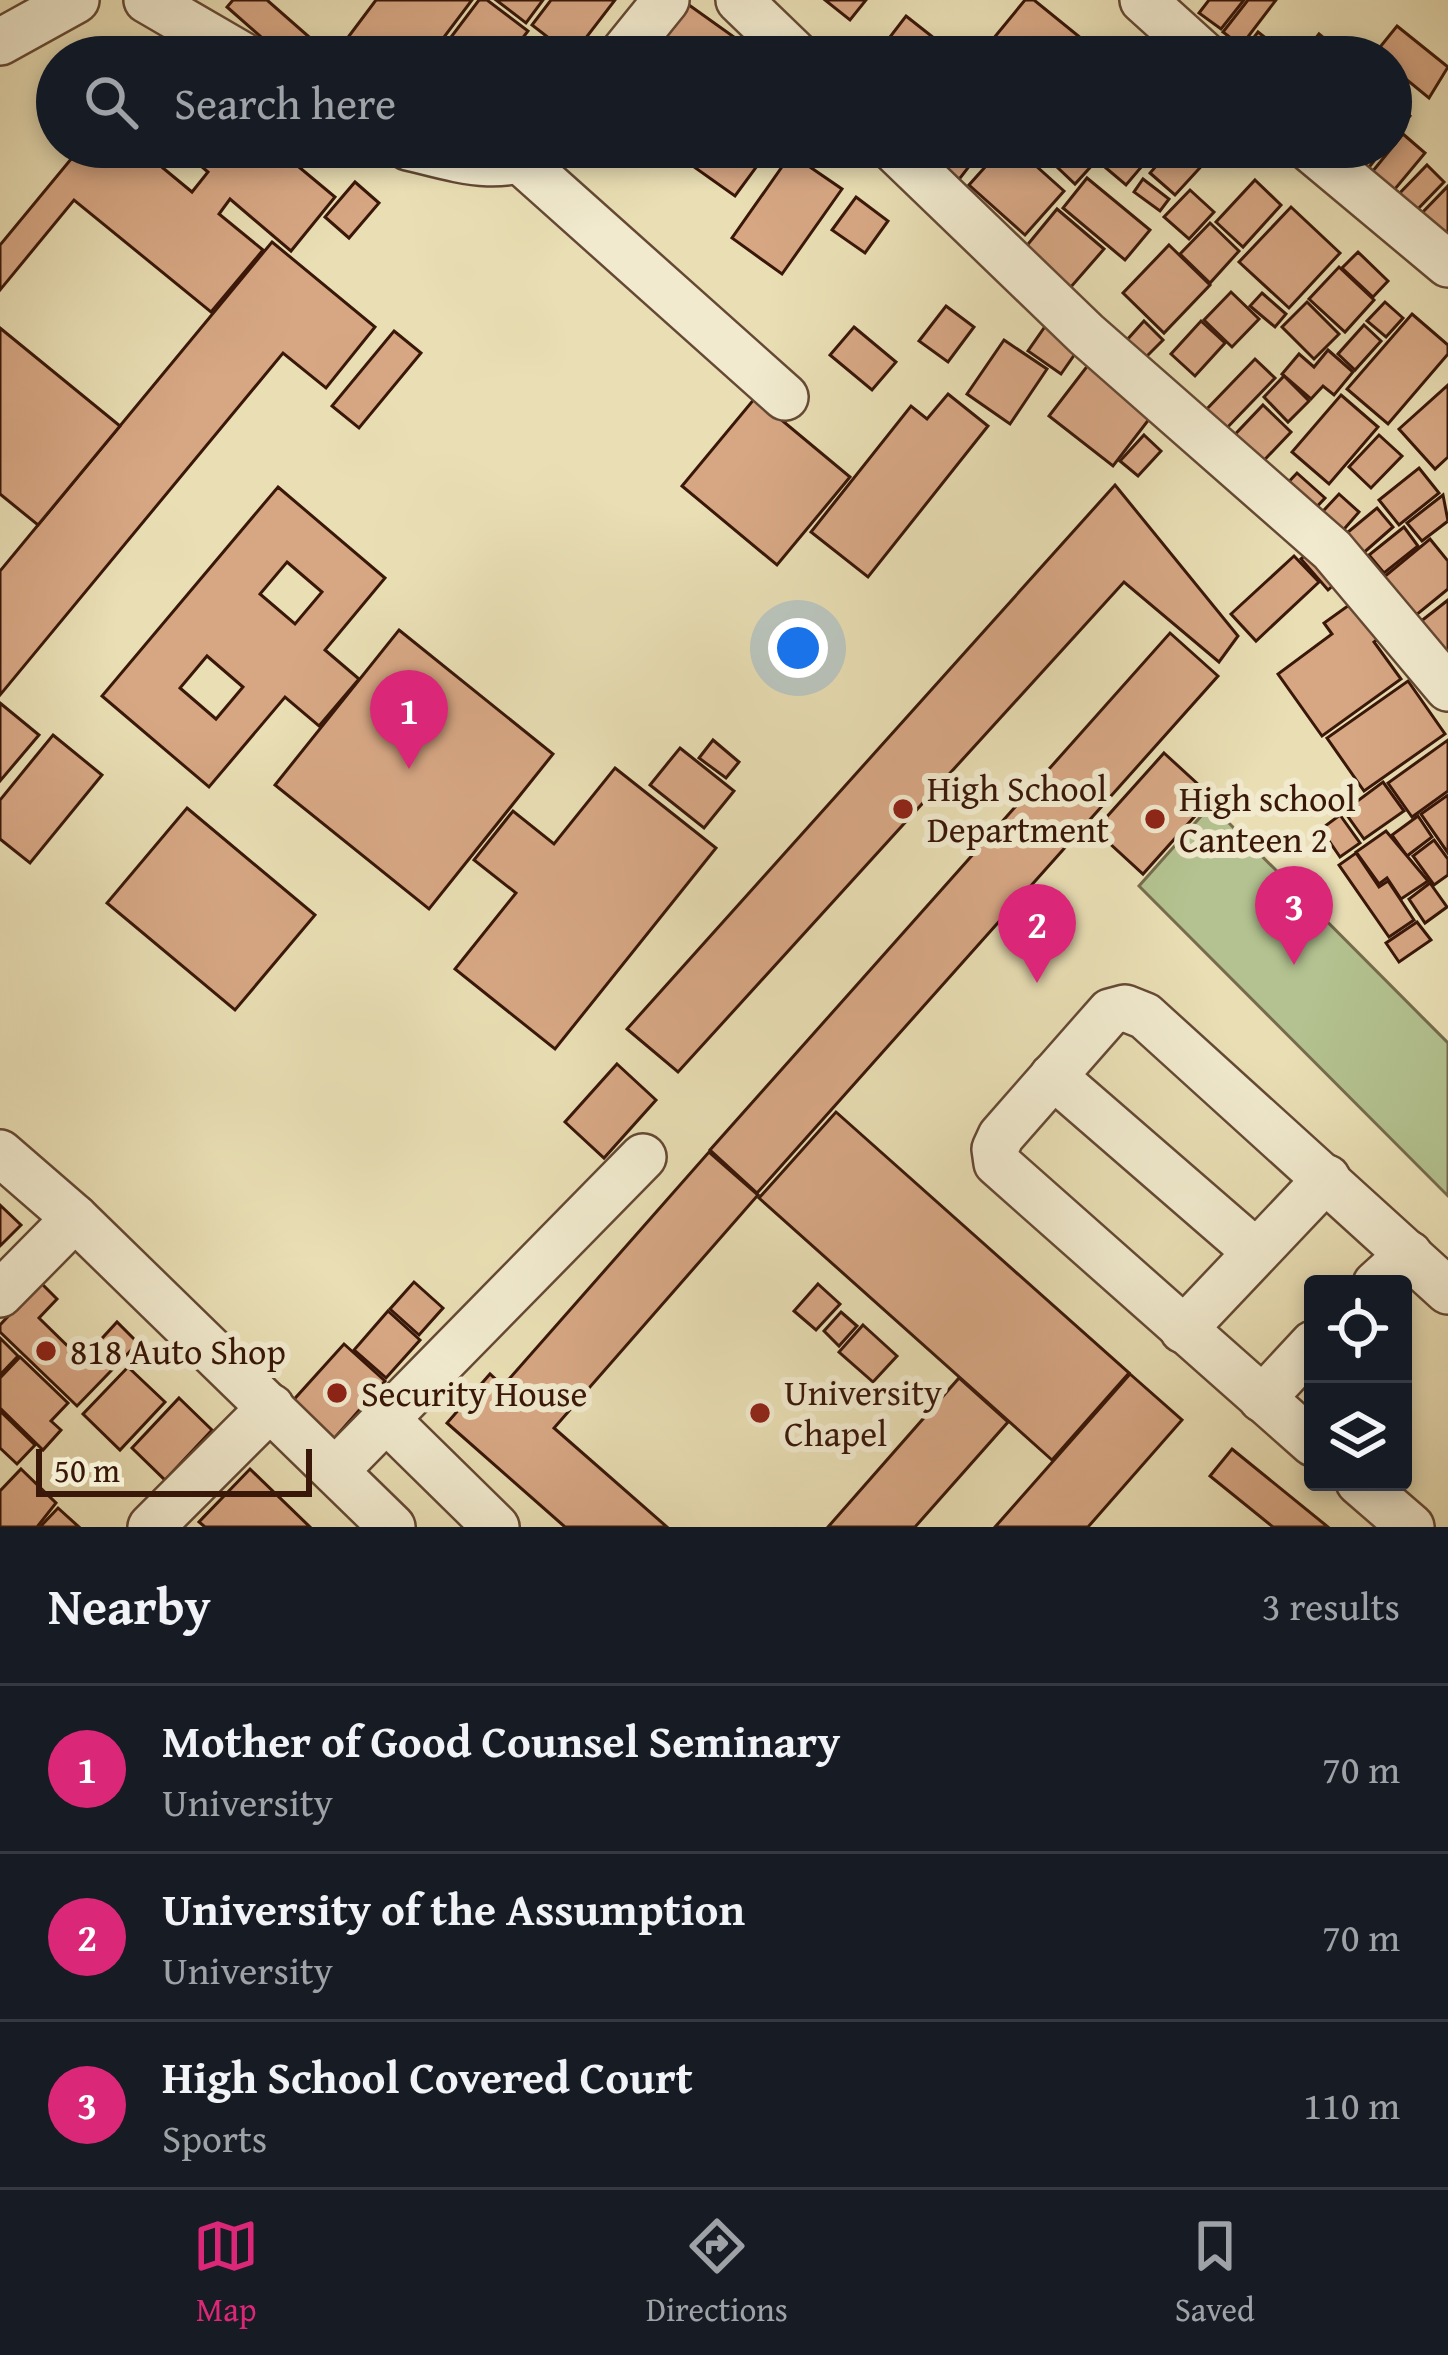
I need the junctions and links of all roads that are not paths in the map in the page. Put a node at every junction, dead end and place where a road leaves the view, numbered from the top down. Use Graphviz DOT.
graph roads {
  1 [pos="76,0"];
  2 [pos="148,0"];
  3 [pos="665,0"];
  4 [pos="739,0"];
  5 [pos="1143,0"];
  6 [pos="209,36"];
  7 [pos="637,36"];
  8 [pos="776,36"];
  9 [pos="1183,36"];
  10 [pos="0,42"];
  11 [pos="547,168"];
  12 [pos="914,168"];
  13 [pos="1333,168"];
  14 [pos="1448,264"];
  15 [pos="785,397"];
  16 [pos="1448,688"];
  17 [pos="1053,1076"];
  18 [pos="0,1153"];
  19 [pos="643,1157"];
  20 [pos="1327,1178"];
  21 [pos="75,1218"];
  22 [pos="1256,1252"];
  23 [pos="1392,1269"];
  24 [pos="1448,1291"];
  25 [pos="0,1294"];
  26 [pos="1183,1330"];
  27 [pos="1304,1354"];
  28 [pos="1262,1399"];
  29 [pos="271,1407"];
  30 [pos="386,1419"];
  31 [pos="1304,1435"];
  32 [pos="334,1472"];
  33 [pos="1369,1491"];
  34 [pos="152,1527"];
  35 [pos="392,1527"];
  36 [pos="496,1527"];
  37 [pos="1411,1527"];
  1 -- 10 [label="street"];
  2 -- 6 [label="street"];
  3 -- 7 [label="street"];
  4 -- 8 [label="street"];
  5 -- 9 [label="street"];
  11 -- 15 [label="street"];
  12 -- 16 [label="street"];
  13 -- 14 [label="street"];
  17 -- 20 [label="street"];
  17 -- 22 [label="street"];
  17 -- 26 [label="street"];
  18 -- 21 [label="street"];
  19 -- 30 [label="street"];
  20 -- 22 [label="street"];
  20 -- 23 [label="street"];
  21 -- 25 [label="street"];
  21 -- 29 [label="street"];
  22 -- 26 [label="street"];
  23 -- 24 [label="street"];
  26 -- 28 [label="street"];
  27 -- 28 [label="street"];
  28 -- 31 [label="street"];
  29 -- 32 [label="street"];
  29 -- 34 [label="street"];
  30 -- 32 [label="street"];
  30 -- 36 [label="street"];
  32 -- 35 [label="street"];
  33 -- 37 [label="street"];
}
